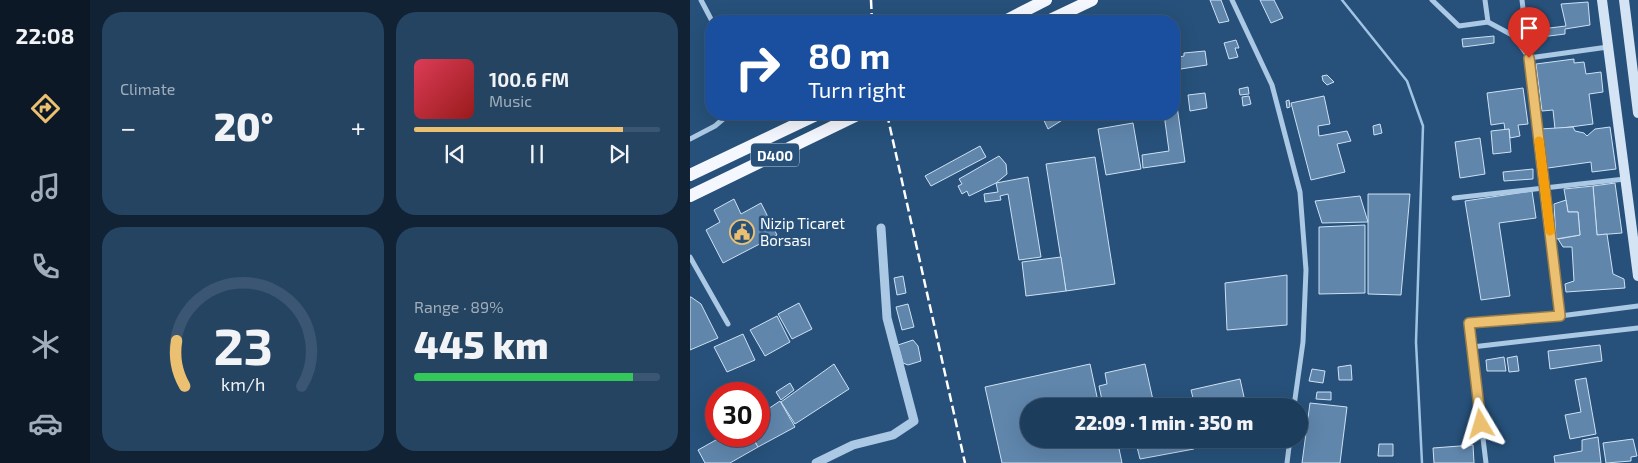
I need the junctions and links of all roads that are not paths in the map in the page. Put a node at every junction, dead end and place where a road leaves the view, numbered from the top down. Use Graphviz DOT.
graph roads {
  1 [pos="701,0"];
  2 [pos="1046,0"];
  3 [pos="1092,0"];
  4 [pos="1232,0"];
  5 [pos="1432,0"];
  6 [pos="1485,0"];
  7 [pos="1522,0"];
  8 [pos="1602,0"];
  9 [pos="1624,0"];
  10 [pos="709,15"];
  11 [pos="1017,15"];
  12 [pos="1061,15"];
  13 [pos="1488,22"];
  14 [pos="1634,42"];
  15 [pos="1608,47"];
  16 [pos="1529,58"];
  17 [pos="1638,113"];
  18 [pos="722,120"];
  19 [pos="805,120"];
  20 [pos="847,120"];
  21 [pos="690,139"];
  22 [pos="690,175"];
  23 [pos="1626,179"];
  24 [pos="1545,188"];
  25 [pos="690,196"];
  26 [pos="1454,198"];
  27 [pos="881,228"];
  28 [pos="690,257"];
  29 [pos="1638,276"];
  30 [pos="1638,306"];
  31 [pos="1560,316"];
  32 [pos="728,324"];
  33 [pos="1638,328"];
  34 [pos="1472,347"];
  35 [pos="1295,398"];
  36 [pos="1289,448"];
  37 [pos="816,463"];
  38 [pos="1287,463"];
  39 [pos="1486,463"];
  1 -- 10 [label="street"];
  2 -- 11 [label="highway"];
  3 -- 12 [label="highway"];
  4 -- 35 [label="street"];
  5 -- 13 [label="street"];
  6 -- 13 [label="street"];
  7 -- 16 [label="street"];
  8 -- 15 [label="main road"];
  9 -- 14 [label="main road"];
  13 -- 16 [label="street"];
  14 -- 17 [label="main road"];
  15 -- 16 [label="street"];
  15 -- 23 [label="main road"];
  16 -- 24 [label="street"];
  18 -- 21 [label="street"];
  19 -- 22 [label="highway, D400"];
  20 -- 25 [label="highway, D400"];
  23 -- 24 [label="street"];
  23 -- 29 [label="main road"];
  24 -- 26 [label="street"];
  24 -- 31 [label="street"];
  27 -- 37 [label="street"];
  28 -- 32 [label="street"];
  30 -- 31 [label="street"];
  31 -- 34 [label="street"];
  33 -- 34 [label="street"];
  34 -- 39 [label="street"];
  36 -- 38 [label="street"];
}
